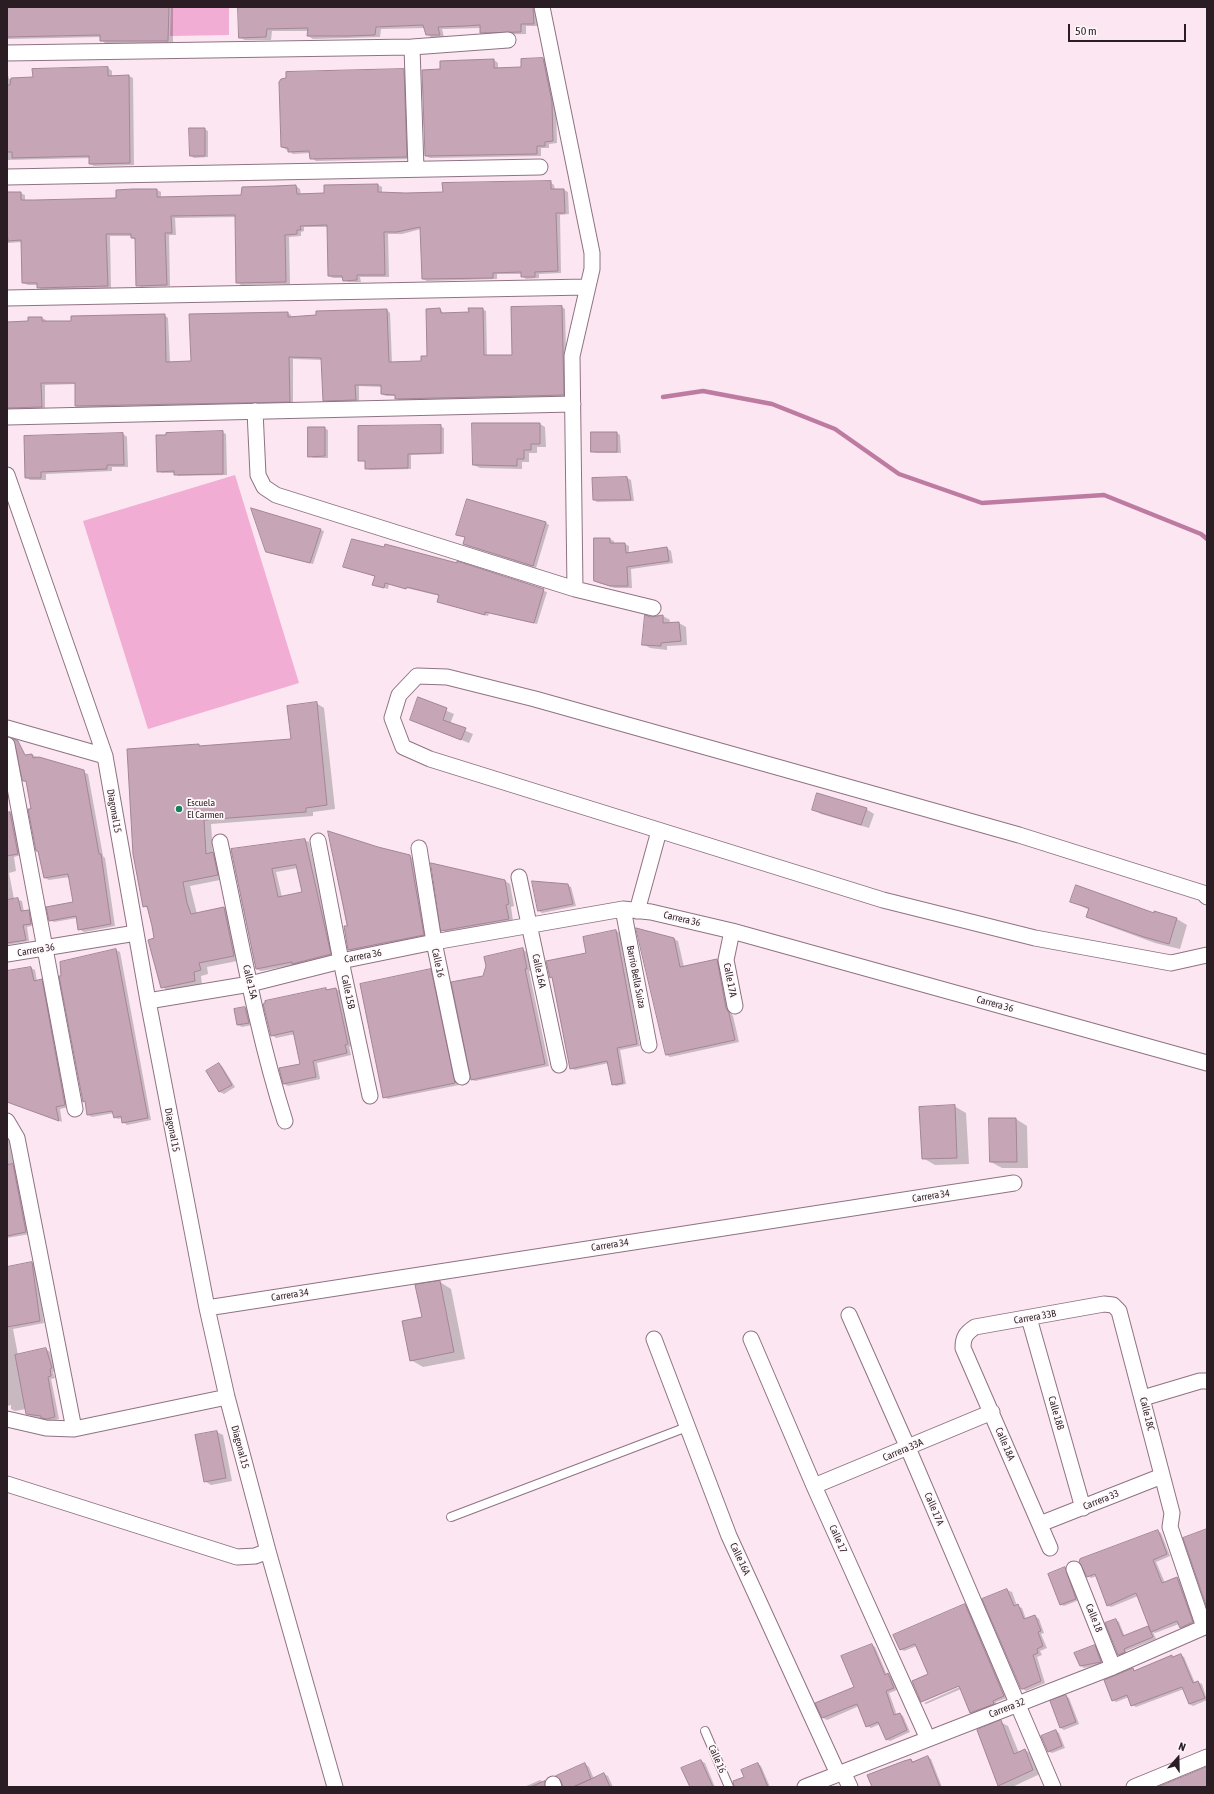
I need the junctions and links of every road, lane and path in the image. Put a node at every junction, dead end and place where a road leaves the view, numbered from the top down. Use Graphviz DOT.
graph roads {
  1 [pos="542,7"];
  2 [pos="508,40"];
  3 [pos="412,47"];
  4 [pos="7,53"];
  5 [pos="540,167"];
  6 [pos="416,169"];
  7 [pos="7,177"];
  8 [pos="587,287"];
  9 [pos="7,298"];
  10 [pos="573,404"];
  11 [pos="255,411"];
  12 [pos="7,417"];
  13 [pos="7,475"];
  14 [pos="575,588"];
  15 [pos="653,608"];
  16 [pos="7,728"];
  17 [pos="7,745"];
  18 [pos="105,756"];
  19 [pos="659,831"];
  20 [pos="318,841"];
  21 [pos="220,842"];
  22 [pos="419,848"];
  23 [pos="518,877"];
  24 [pos="1207,897"];
  25 [pos="630,910"];
  26 [pos="529,926"];
  27 [pos="732,931"];
  28 [pos="136,933"];
  29 [pos="434,942"];
  30 [pos="45,948"];
  31 [pos="7,954"];
  32 [pos="1207,955"];
  33 [pos="341,961"];
  34 [pos="250,984"];
  35 [pos="148,1001"];
  36 [pos="735,1006"];
  37 [pos="649,1046"];
  38 [pos="1207,1063"];
  39 [pos="559,1064"];
  40 [pos="462,1077"];
  41 [pos="370,1096"];
  42 [pos="75,1109"];
  43 [pos="7,1121"];
  44 [pos="285,1122"];
  45 [pos="1014,1183"];
  46 [pos="1113,1305"];
  47 [pos="206,1308"];
  48 [pos="849,1315"];
  49 [pos="1029,1318"];
  50 [pos="751,1338"];
  51 [pos="963,1338"];
  52 [pos="654,1339"];
  53 [pos="1207,1381"];
  54 [pos="227,1397"];
  55 [pos="1143,1398"];
  56 [pos="992,1412"];
  57 [pos="7,1419"];
  58 [pos="687,1427"];
  59 [pos="74,1429"];
  60 [pos="908,1448"];
  61 [pos="1162,1476"];
  62 [pos="7,1484"];
  63 [pos="814,1486"];
  64 [pos="1083,1508"];
  65 [pos="451,1517"];
  66 [pos="1040,1524"];
  67 [pos="1050,1548"];
  68 [pos="268,1551"];
  69 [pos="1074,1569"];
  70 [pos="1206,1626"];
  71 [pos="1113,1667"];
  72 [pos="1018,1704"];
  73 [pos="705,1731"];
  74 [pos="928,1739"];
  75 [pos="1207,1757"];
  76 [pos="841,1773"];
  77 [pos="336,1787"];
  78 [pos="730,1787"];
  79 [pos="805,1787"];
  80 [pos="850,1787"];
  81 [pos="1053,1787"];
  82 [pos="1134,1787"];
  1 -- 8 [label="street"];
  2 -- 3 [label="street"];
  3 -- 4 [label="street"];
  3 -- 6 [label="street"];
  5 -- 6 [label="street"];
  6 -- 7 [label="street"];
  8 -- 9 [label="street"];
  8 -- 10 [label="street"];
  10 -- 11 [label="street"];
  10 -- 14 [label="street"];
  11 -- 12 [label="street"];
  11 -- 14 [label="street"];
  13 -- 18 [label="street, Diagonal 15"];
  14 -- 15 [label="street"];
  16 -- 18 [label="street"];
  17 -- 30 [label="street"];
  18 -- 28 [label="street, Diagonal 15"];
  19 -- 24 [label="street"];
  19 -- 25 [label="street"];
  19 -- 32 [label="street"];
  20 -- 33 [label="street, Calle 15B"];
  21 -- 34 [label="street, Calle 15A"];
  22 -- 29 [label="street, Calle 16"];
  23 -- 26 [label="street, Calle 16A"];
  25 -- 26 [label="street, Carrera 36"];
  25 -- 27 [label="street, Carrera 36"];
  25 -- 37 [label="street, Barrio Bella Suiza"];
  26 -- 29 [label="street, Carrera 36"];
  26 -- 39 [label="street, Calle 16A"];
  27 -- 36 [label="street, Calle 17A"];
  27 -- 38 [label="street, Carrera 36"];
  28 -- 30 [label="street, Carrera 36"];
  28 -- 35 [label="street, Diagonal 15"];
  29 -- 33 [label="street, Carrera 36"];
  29 -- 40 [label="street, Calle 16"];
  30 -- 31 [label="street, Carrera 36"];
  30 -- 42 [label="street"];
  33 -- 34 [label="street, Carrera 36"];
  33 -- 41 [label="street, Calle 15B"];
  34 -- 35 [label="street, Carrera 36"];
  34 -- 44 [label="street, Calle 15A"];
  35 -- 47 [label="street, Diagonal 15"];
  43 -- 59 [label="street"];
  45 -- 47 [label="street, Carrera 34"];
  46 -- 49 [label="street, Carrera 33B"];
  46 -- 55 [label="street, Calle 18C"];
  47 -- 54 [label="street, Diagonal 15"];
  48 -- 60 [label="street, Calle 17A"];
  49 -- 51 [label="street, Carrera 33B"];
  49 -- 64 [label="street, Calle 18B"];
  50 -- 63 [label="street, Calle 17"];
  51 -- 56 [label="street, Calle 18A"];
  52 -- 58 [label="street, Calle 16A"];
  53 -- 55 [label="street"];
  54 -- 59 [label="street"];
  54 -- 68 [label="street, Diagonal 15"];
  55 -- 61 [label="street, Calle 18C"];
  56 -- 60 [label="street, Carrera 33A"];
  56 -- 66 [label="street, Calle 18A"];
  57 -- 59 [label="street"];
  58 -- 65 [label="lane"];
  58 -- 76 [label="street, Calle 16A"];
  60 -- 63 [label="street, Carrera 33A"];
  60 -- 72 [label="street, Calle 17A"];
  61 -- 64 [label="street, Carrera 33"];
  61 -- 70 [label="street, Calle 18C"];
  62 -- 68 [label="street"];
  63 -- 74 [label="street, Calle 17"];
  64 -- 66 [label="street, Carrera 33"];
  66 -- 67 [label="street, Calle 18A"];
  68 -- 77 [label="street, Diagonal 15"];
  69 -- 71 [label="street, Calle 18"];
  70 -- 71 [label="street, Carrera 32"];
  71 -- 72 [label="street, Carrera 32"];
  72 -- 74 [label="street, Carrera 32"];
  72 -- 81 [label="street"];
  73 -- 78 [label="lane, Calle 16"];
  74 -- 76 [label="street, Carrera 32"];
  75 -- 82 [label="street"];
  76 -- 79 [label="street, Carrera 32"];
  76 -- 80 [label="street, Calle 16A"];
}
